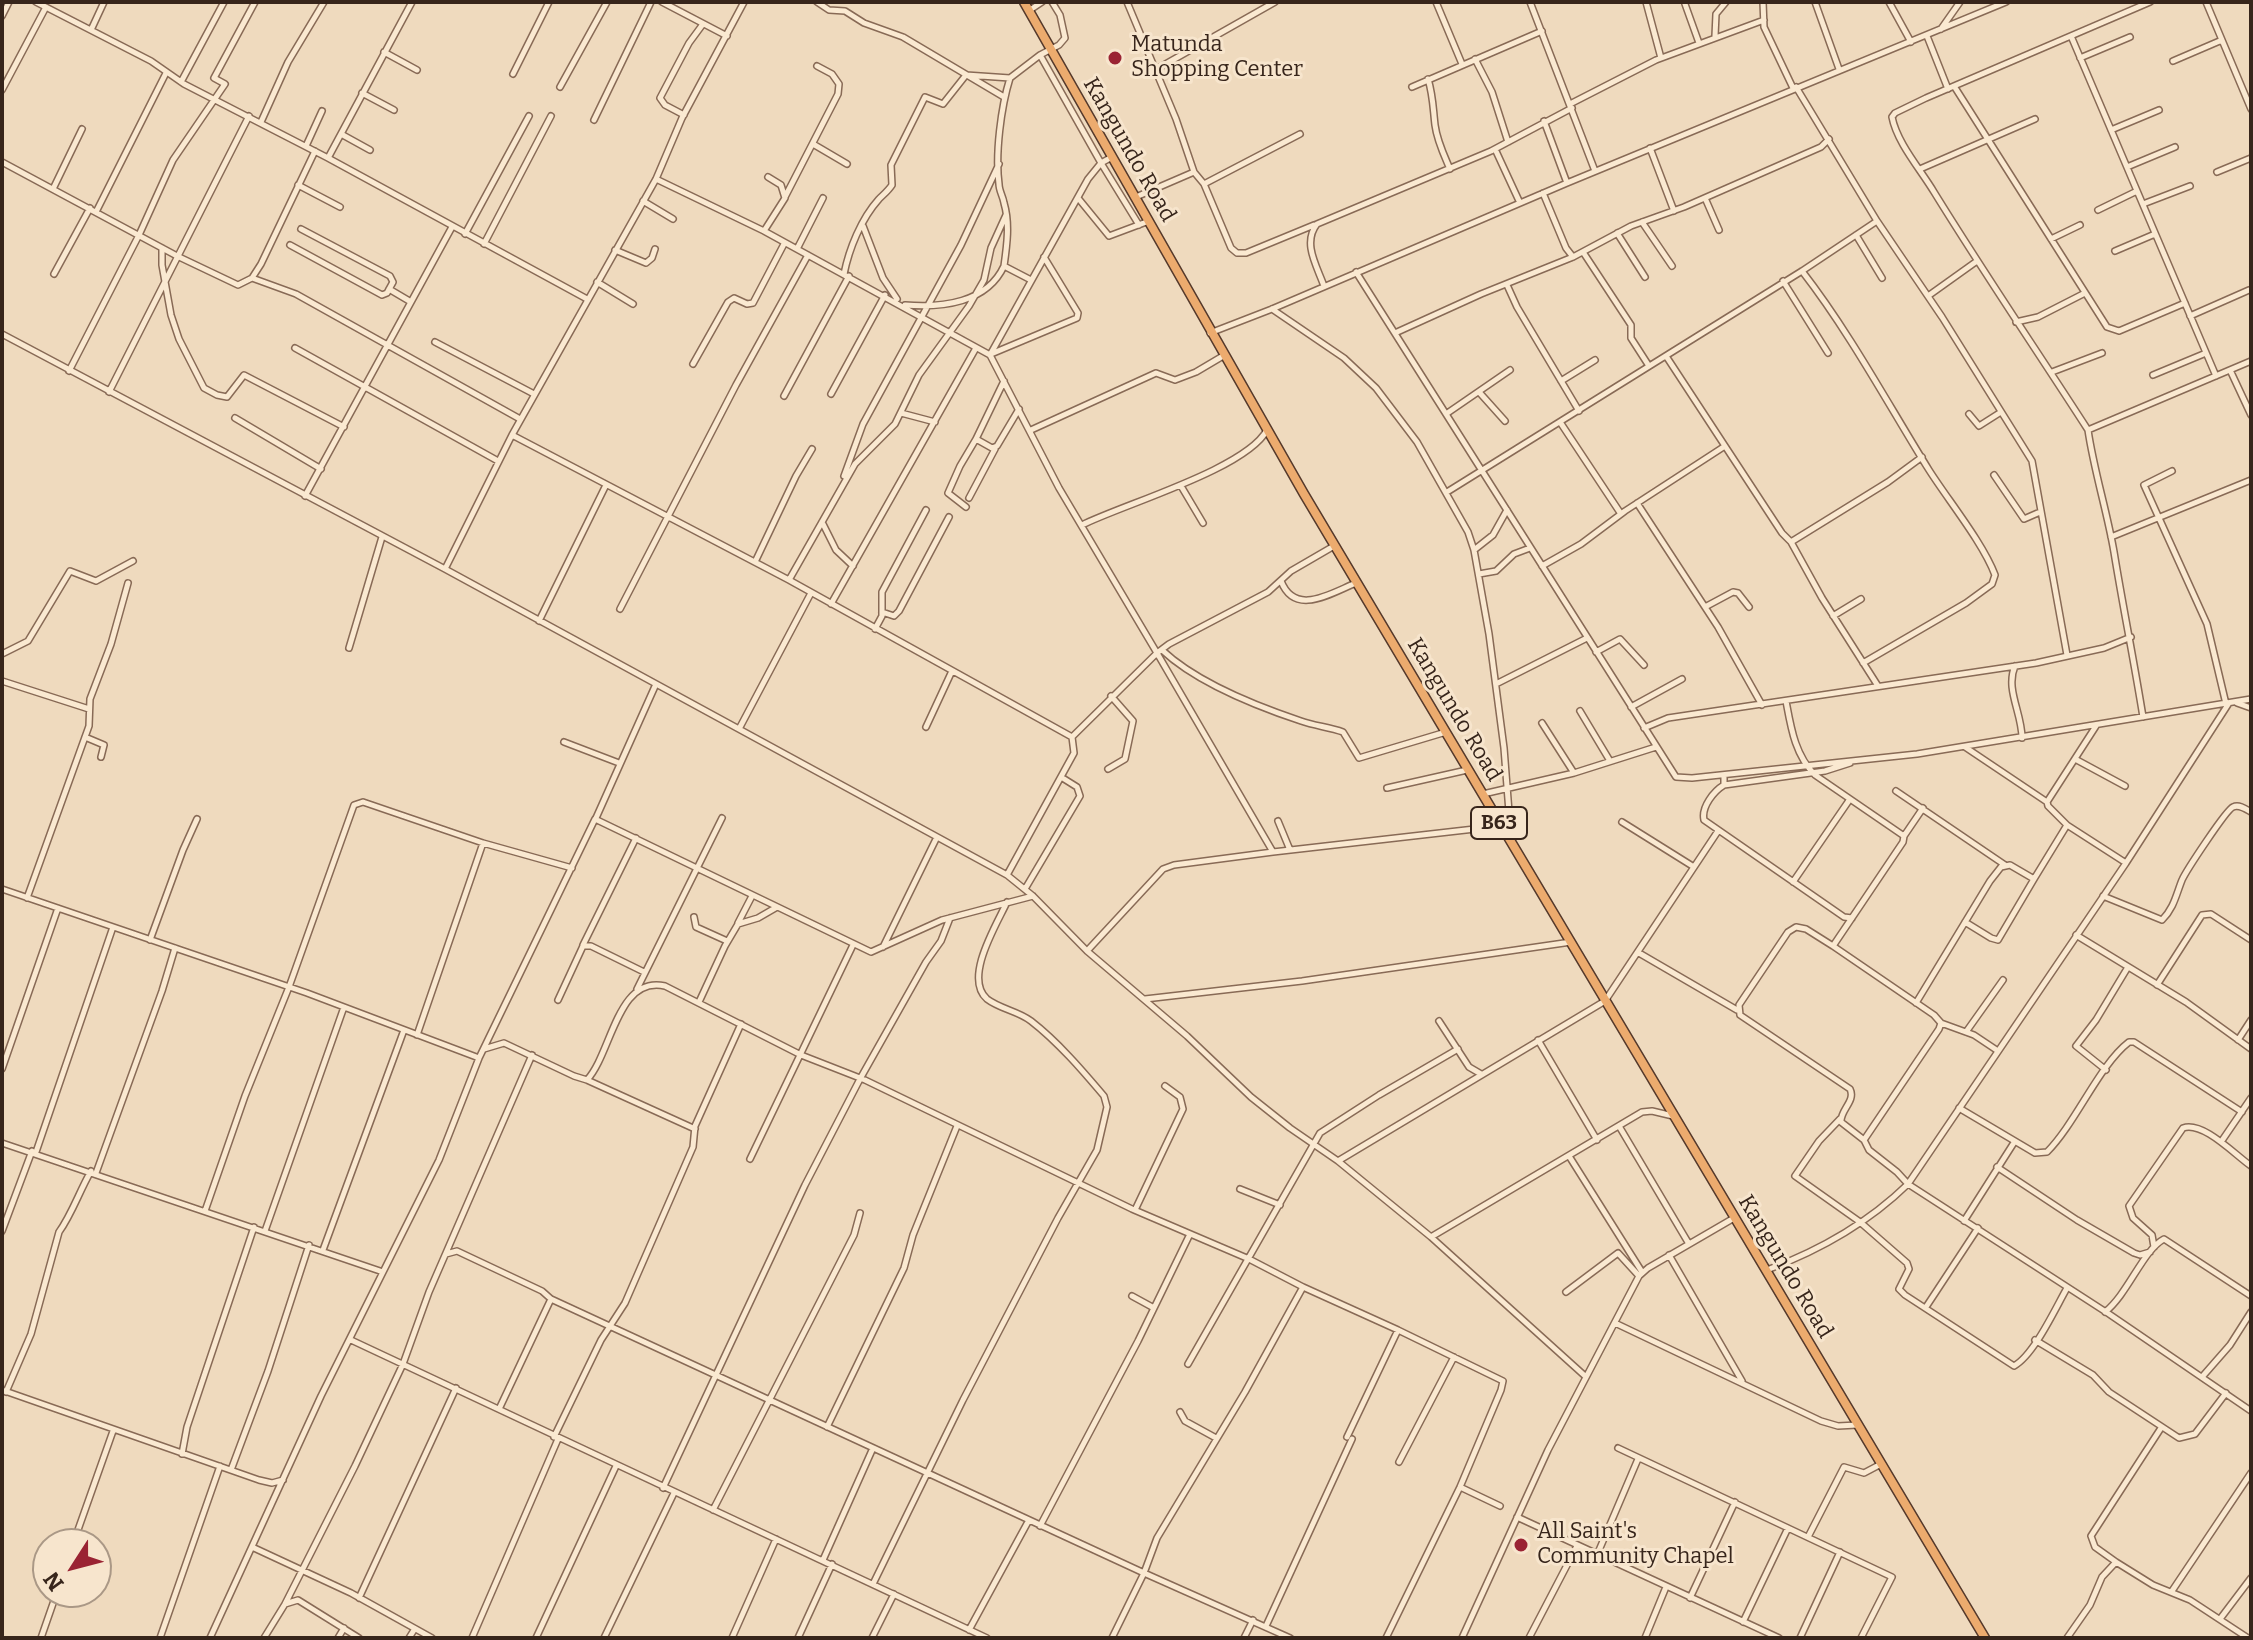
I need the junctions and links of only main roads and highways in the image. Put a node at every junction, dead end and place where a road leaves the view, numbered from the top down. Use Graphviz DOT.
graph roads {
  1 [pos="1026,6"];
  2 [pos="1985,1638"];
  1 -- 2 [label="highway, Kangundo Road / B63"];
}
